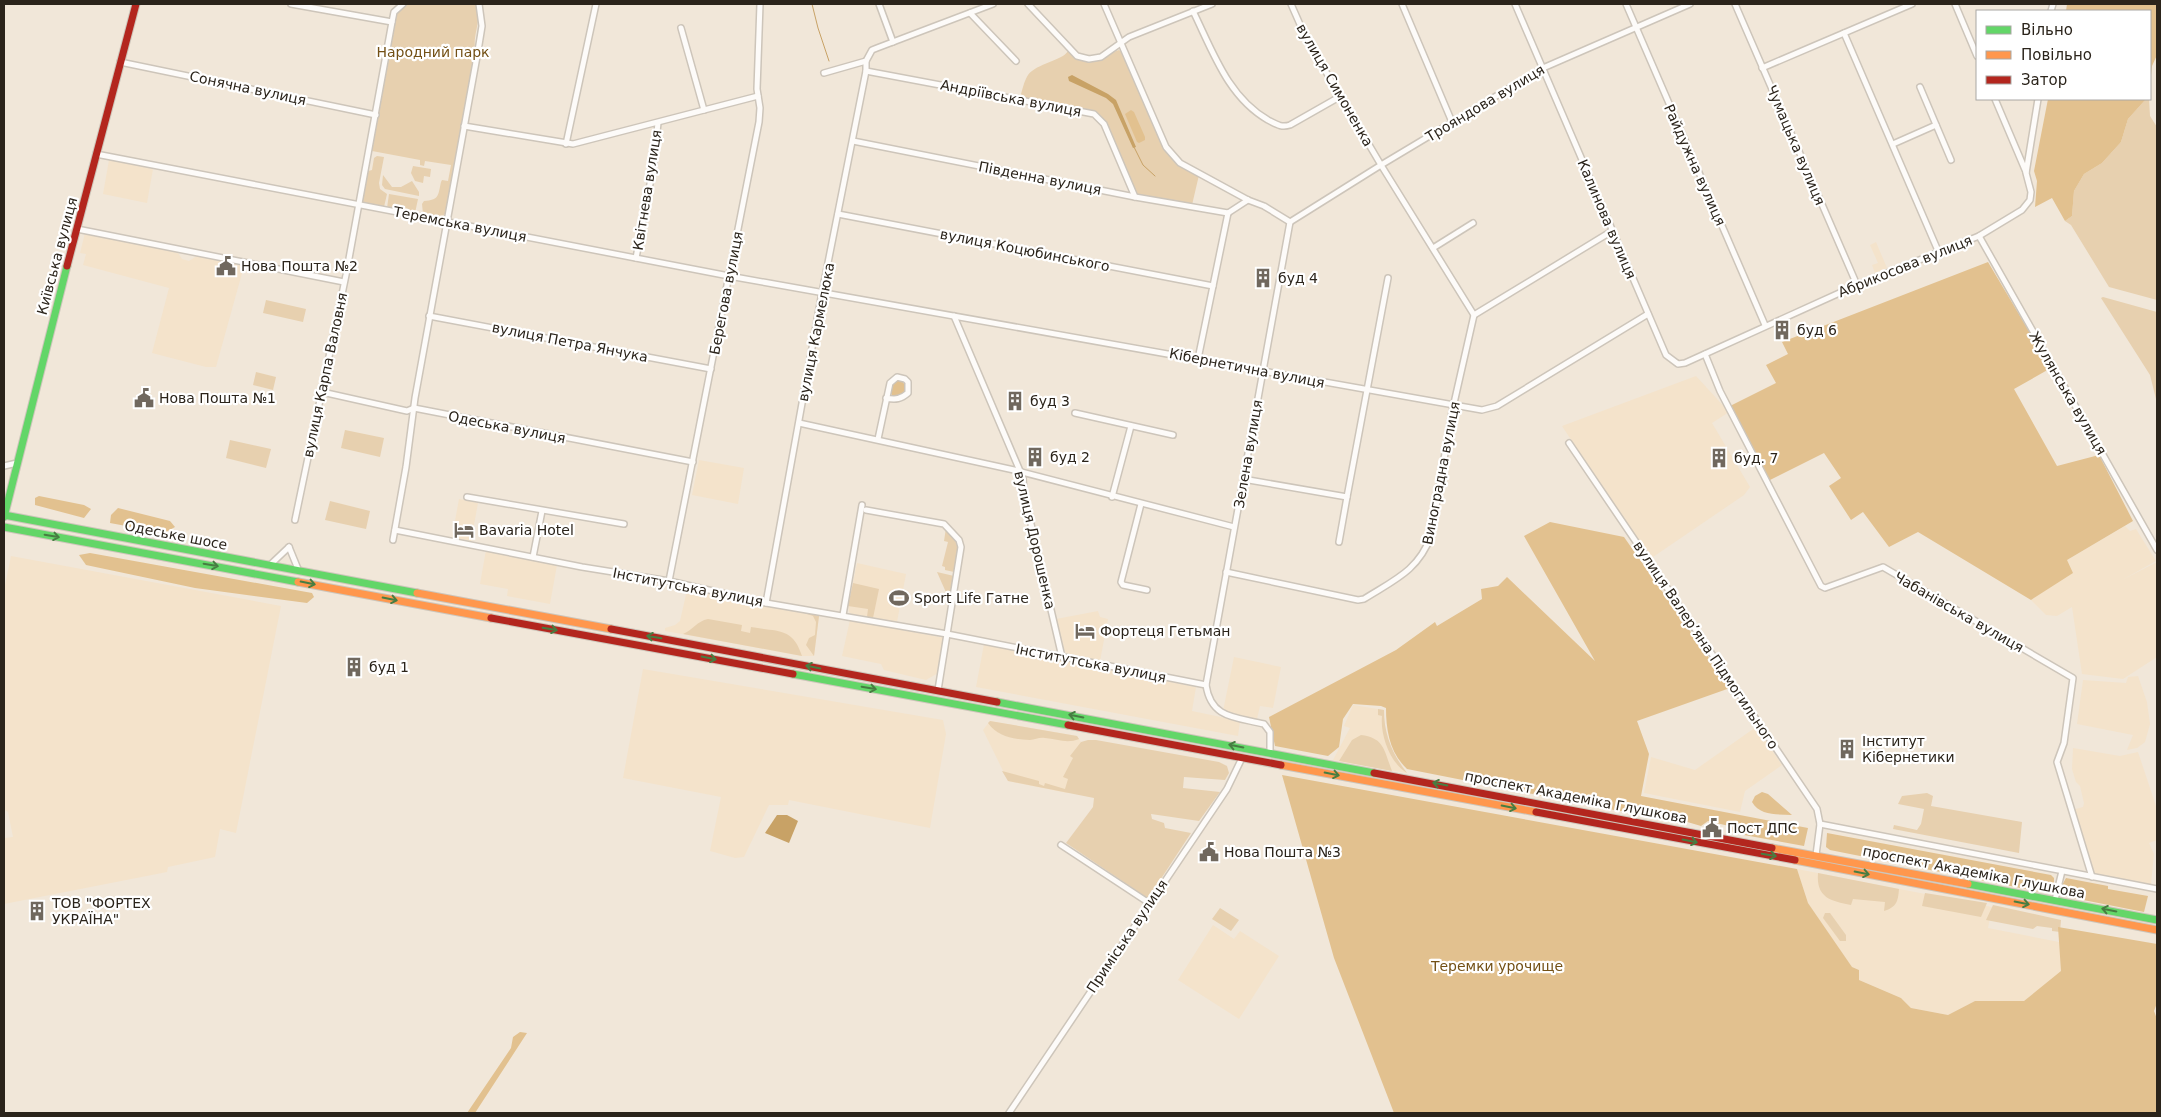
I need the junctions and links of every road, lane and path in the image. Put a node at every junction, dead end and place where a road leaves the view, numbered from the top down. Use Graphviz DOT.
graph roads {
  1 [pos="136,4"];
  2 [pos="291,4"];
  3 [pos="403,4"];
  4 [pos="479,4"];
  5 [pos="596,4"];
  6 [pos="760,4"];
  7 [pos="879,4"];
  8 [pos="993,4"];
  9 [pos="1028,4"];
  10 [pos="1104,4"];
  11 [pos="1212,4"];
  12 [pos="1291,4"];
  13 [pos="1402,4"];
  14 [pos="1514,4"];
  15 [pos="1626,4"];
  16 [pos="1690,4"];
  17 [pos="1735,4"];
  18 [pos="1912,4"];
  19 [pos="1955,4"];
  20 [pos="1193,12"];
  21 [pos="970,13"];
  22 [pos="392,22"];
  23 [pos="681,28"];
  24 [pos="1636,28"];
  25 [pos="1844,33"];
  26 [pos="893,42"];
  27 [pos="1121,44"];
  28 [pos="1976,54"];
  29 [pos="866,61"];
  30 [pos="1016,61"];
  31 [pos="120,62"];
  32 [pos="1543,68"];
  33 [pos="1762,68"];
  34 [pos="866,71"];
  35 [pos="824,73"];
  36 [pos="1920,88"];
  37 [pos="758,96"];
  38 [pos="1340,96"];
  39 [pos="1995,100"];
  40 [pos="2038,100"];
  41 [pos="704,110"];
  42 [pos="376,114"];
  43 [pos="1452,122"];
  44 [pos="658,123"];
  45 [pos="1936,125"];
  46 [pos="464,126"];
  47 [pos="853,141"];
  48 [pos="566,144"];
  49 [pos="1892,144"];
  50 [pos="96,154"];
  51 [pos="1951,160"];
  52 [pos="1381,164"];
  53 [pos="2026,173"];
  54 [pos="1135,197"];
  55 [pos="1248,200"];
  56 [pos="359,205"];
  57 [pos="1228,213"];
  58 [pos="838,214"];
  59 [pos="446,221"];
  60 [pos="1290,222"];
  61 [pos="1474,223"];
  62 [pos="77,229"];
  63 [pos="1612,231"];
  64 [pos="1978,236"];
  65 [pos="1434,248"];
  66 [pos="1939,252"];
  67 [pos="636,258"];
  68 [pos="729,276"];
  69 [pos="1388,278"];
  70 [pos="344,282"];
  71 [pos="1213,286"];
  72 [pos="1857,286"];
  73 [pos="823,292"];
  74 [pos="1648,314"];
  75 [pos="1474,315"];
  76 [pos="429,316"];
  77 [pos="954,316"];
  78 [pos="1765,325"];
  79 [pos="1705,354"];
  80 [pos="1198,359"];
  81 [pos="1678,364"];
  82 [pos="711,368"];
  83 [pos="1263,372"];
  84 [pos="1368,390"];
  85 [pos="322,392"];
  86 [pos="886,398"];
  87 [pos="1454,405"];
  88 [pos="414,408"];
  89 [pos="1075,413"];
  90 [pos="799,423"];
  91 [pos="1131,426"];
  92 [pos="1173,435"];
  93 [pos="878,439"];
  94 [pos="1569,443"];
  95 [pos="693,462"];
  96 [pos="17,463"];
  97 [pos="4,466"];
  98 [pos="1021,473"];
  99 [pos="1243,479"];
  100 [pos="467,497"];
  101 [pos="1112,497"];
  102 [pos="1347,497"];
  103 [pos="1141,504"];
  104 [pos="862,505"];
  105 [pos="866,510"];
  106 [pos="542,511"];
  107 [pos="4,515"];
  108 [pos="295,520"];
  109 [pos="624,524"];
  110 [pos="4,527"];
  111 [pos="1234,527"];
  112 [pos="395,530"];
  113 [pos="393,540"];
  114 [pos="1339,542"];
  115 [pos="2157,550"];
  116 [pos="533,557"];
  117 [pos="270,565"];
  118 [pos="299,571"];
  119 [pos="1226,572"];
  120 [pos="670,581"];
  121 [pos="1147,590"];
  122 [pos="766,603"];
  123 [pos="842,615"];
  124 [pos="947,634"];
  125 [pos="1062,657"];
  126 [pos="1206,685"];
  127 [pos="938,690"];
  128 [pos="1270,752"];
  129 [pos="1242,758"];
  130 [pos="1820,824"];
  131 [pos="1062,845"];
  132 [pos="1816,855"];
  133 [pos="2062,871"];
  134 [pos="2092,877"];
  135 [pos="2157,889"];
  136 [pos="2055,900"];
  137 [pos="1149,903"];
  138 [pos="2157,920"];
  139 [pos="2157,930"];
  140 [pos="1009,1113"];
  1 -- 31 [label="main road, Київська вулиця"];
  2 -- 22 [label="street"];
  3 -- 22 [label="street"];
  4 -- 46 [label="street"];
  5 -- 48 [label="street"];
  6 -- 37 [label="street, Берегова вулиця"];
  7 -- 26 [label="street"];
  8 -- 21 [label="street"];
  9 -- 27 [label="street"];
  10 -- 27 [label="street"];
  11 -- 20 [label="street"];
  12 -- 38 [label="street, вулиця Симоненка"];
  13 -- 43 [label="street"];
  14 -- 32 [label="street, Калинова вулиця"];
  15 -- 24 [label="street, Райдужна вулиця"];
  16 -- 24 [label="street, Трояндова вулиця"];
  17 -- 33 [label="street, Чумацька вулиця"];
  18 -- 25 [label="street"];
  19 -- 28 [label="street"];
  20 -- 27 [label="street"];
  20 -- 38 [label="street"];
  21 -- 26 [label="street"];
  21 -- 30 [label="street"];
  22 -- 42 [label="street, вулиця Карпа Валовня"];
  23 -- 41 [label="street"];
  24 -- 32 [label="street, Трояндова вулиця"];
  24 -- 78 [label="street, Райдужна вулиця"];
  25 -- 33 [label="street"];
  25 -- 49 [label="street"];
  26 -- 29 [label="street"];
  27 -- 55 [label="street"];
  29 -- 34 [label="street, вулиця Кармелюка"];
  29 -- 35 [label="street"];
  31 -- 42 [label="street, Сонячна вулиця"];
  31 -- 50 [label="main road, Київська вулиця"];
  32 -- 43 [label="street, Трояндова вулиця"];
  32 -- 63 [label="street, Калинова вулиця"];
  33 -- 72 [label="street, Чумацька вулиця"];
  34 -- 47 [label="street, вулиця Кармелюка"];
  34 -- 54 [label="street, Андріївська вулиця"];
  36 -- 45 [label="street"];
  37 -- 41 [label="street"];
  37 -- 68 [label="street, Берегова вулиця"];
  38 -- 52 [label="street, вулиця Симоненка"];
  39 -- 53 [label="street"];
  40 -- 53 [label="street, Абрикосова вулиця"];
  41 -- 44 [label="street"];
  42 -- 56 [label="street, вулиця Карпа Валовня"];
  43 -- 52 [label="street, Трояндова вулиця"];
  44 -- 48 [label="street"];
  44 -- 67 [label="street, Квітнева вулиця"];
  45 -- 49 [label="street"];
  45 -- 51 [label="street"];
  46 -- 48 [label="street"];
  46 -- 59 [label="street"];
  47 -- 54 [label="street, Південна вулиця"];
  47 -- 58 [label="street, вулиця Кармелюка"];
  49 -- 66 [label="street"];
  50 -- 56 [label="street, Теремська вулиця"];
  50 -- 62 [label="main road, Київська вулиця"];
  52 -- 60 [label="street, Трояндова вулиця"];
  52 -- 65 [label="street"];
  53 -- 64 [label="street, Абрикосова вулиця"];
  54 -- 57 [label="street, Південна вулиця"];
  55 -- 57 [label="street"];
  55 -- 60 [label="street"];
  56 -- 59 [label="street, Теремська вулиця"];
  56 -- 70 [label="street, вулиця Карпа Валовня"];
  57 -- 71 [label="street"];
  58 -- 71 [label="street, вулиця Коцюбинського"];
  58 -- 73 [label="street, вулиця Кармелюка"];
  59 -- 67 [label="street, Теремська вулиця"];
  59 -- 76 [label="street"];
  60 -- 83 [label="street, Зелена вулиця"];
  61 -- 65 [label="street"];
  62 -- 70 [label="street"];
  62 -- 96 [label="main road, Київська вулиця"];
  63 -- 74 [label="street, Калинова вулиця"];
  63 -- 75 [label="street"];
  64 -- 66 [label="street, Абрикосова вулиця"];
  64 -- 115 [label="street, Жулянська вулиця"];
  65 -- 75 [label="street"];
  66 -- 72 [label="street, Абрикосова вулиця"];
  67 -- 68 [label="street, Теремська вулиця"];
  68 -- 73 [label="street, Теремська вулиця"];
  68 -- 82 [label="street, Берегова вулиця"];
  69 -- 84 [label="street"];
  70 -- 85 [label="street, вулиця Карпа Валовня"];
  71 -- 80 [label="street"];
  72 -- 78 [label="street, Абрикосова вулиця"];
  73 -- 77 [label="street, Кібернетична вулиця"];
  73 -- 90 [label="street, вулиця Кармелюка"];
  74 -- 81 [label="street, Калинова вулиця"];
  74 -- 87 [label="street, Кібернетична вулиця"];
  75 -- 87 [label="street, Виноградна вулиця"];
  76 -- 82 [label="street, вулиця Петра Янчука"];
  76 -- 88 [label="street"];
  77 -- 80 [label="street, Кібернетична вулиця"];
  77 -- 98 [label="street, вулиця Дорошенка"];
  78 -- 79 [label="street, Абрикосова вулиця"];
  79 -- 81 [label="street, Абрикосова вулиця"];
  79 -- 134 [label="street, Чабанівська вулиця"];
  80 -- 83 [label="street, Кібернетична вулиця"];
  82 -- 95 [label="street, Берегова вулиця"];
  83 -- 84 [label="street, Кібернетична вулиця"];
  83 -- 99 [label="street, Зелена вулиця"];
  84 -- 87 [label="street, Кібернетична вулиця"];
  84 -- 102 [label="street"];
  85 -- 88 [label="street, Одеська вулиця"];
  85 -- 108 [label="street, вулиця Карпа Валовня"];
  86 -- 86 [label="street"];
  86 -- 93 [label="street"];
  87 -- 119 [label="street, Виноградна вулиця"];
  88 -- 95 [label="street, Одеська вулиця"];
  88 -- 112 [label="street"];
  89 -- 91 [label="street"];
  90 -- 93 [label="street"];
  90 -- 122 [label="street, вулиця Кармелюка"];
  91 -- 92 [label="street"];
  91 -- 101 [label="street"];
  93 -- 98 [label="street"];
  94 -- 130 [label="street, вулиця Валерʼяна Підмогильного"];
  95 -- 120 [label="street, Берегова вулиця"];
  96 -- 97 [label="street"];
  96 -- 107 [label="main road, Київська вулиця"];
  98 -- 101 [label="street"];
  98 -- 125 [label="street, вулиця Дорошенка"];
  99 -- 102 [label="street"];
  99 -- 111 [label="street, Зелена вулиця"];
  100 -- 106 [label="street"];
  101 -- 103 [label="street"];
  102 -- 114 [label="street"];
  103 -- 111 [label="street"];
  103 -- 121 [label="street"];
  104 -- 123 [label="street"];
  105 -- 124 [label="street"];
  106 -- 109 [label="street"];
  106 -- 116 [label="street"];
  107 -- 117 [label="main road, Одеське шосе"];
  110 -- 129 [label="main road, Одеське шосе, one-way"];
  111 -- 119 [label="street, Зелена вулиця"];
  112 -- 113 [label="street"];
  112 -- 116 [label="street, Інститутська вулиця"];
  116 -- 120 [label="street, Інститутська вулиця"];
  117 -- 118 [label="main road, Одеське шосе"];
  117 -- 118 [label="street"];
  127 -- 118 [label="main road, Одеське шосе, one-way"];
  119 -- 126 [label="street, Зелена вулиця"];
  120 -- 122 [label="street, Інститутська вулиця"];
  122 -- 123 [label="street, Інститутська вулиця"];
  123 -- 124 [label="street, Інститутська вулиця"];
  124 -- 125 [label="street, Інститутська вулиця"];
  124 -- 127 [label="street"];
  125 -- 126 [label="street, Інститутська вулиця"];
  126 -- 128 [label="street"];
  128 -- 127 [label="main road, проспект Академіка Глушкова, one-way"];
  132 -- 128 [label="main road, проспект Академіка Глушкова, one-way"];
  129 -- 137 [label="street, Приміська вулиця"];
  129 -- 139 [label="main road, проспект Академіка Глушкова, one-way"];
  130 -- 132 [label="street, вулиця Валерʼяна Підмогильного"];
  130 -- 133 [label="street, проспект Академіка Глушкова"];
  131 -- 137 [label="street"];
  132 -- 136 [label="main road, проспект Академіка Глушкова"];
  133 -- 134 [label="street, проспект Академіка Глушкова"];
  133 -- 136 [label="street"];
  134 -- 135 [label="street, проспект Академіка Глушкова"];
  138 -- 136 [label="main road, проспект Академіка Глушкова, one-way"];
  137 -- 140 [label="street, Приміська вулиця"];
}
